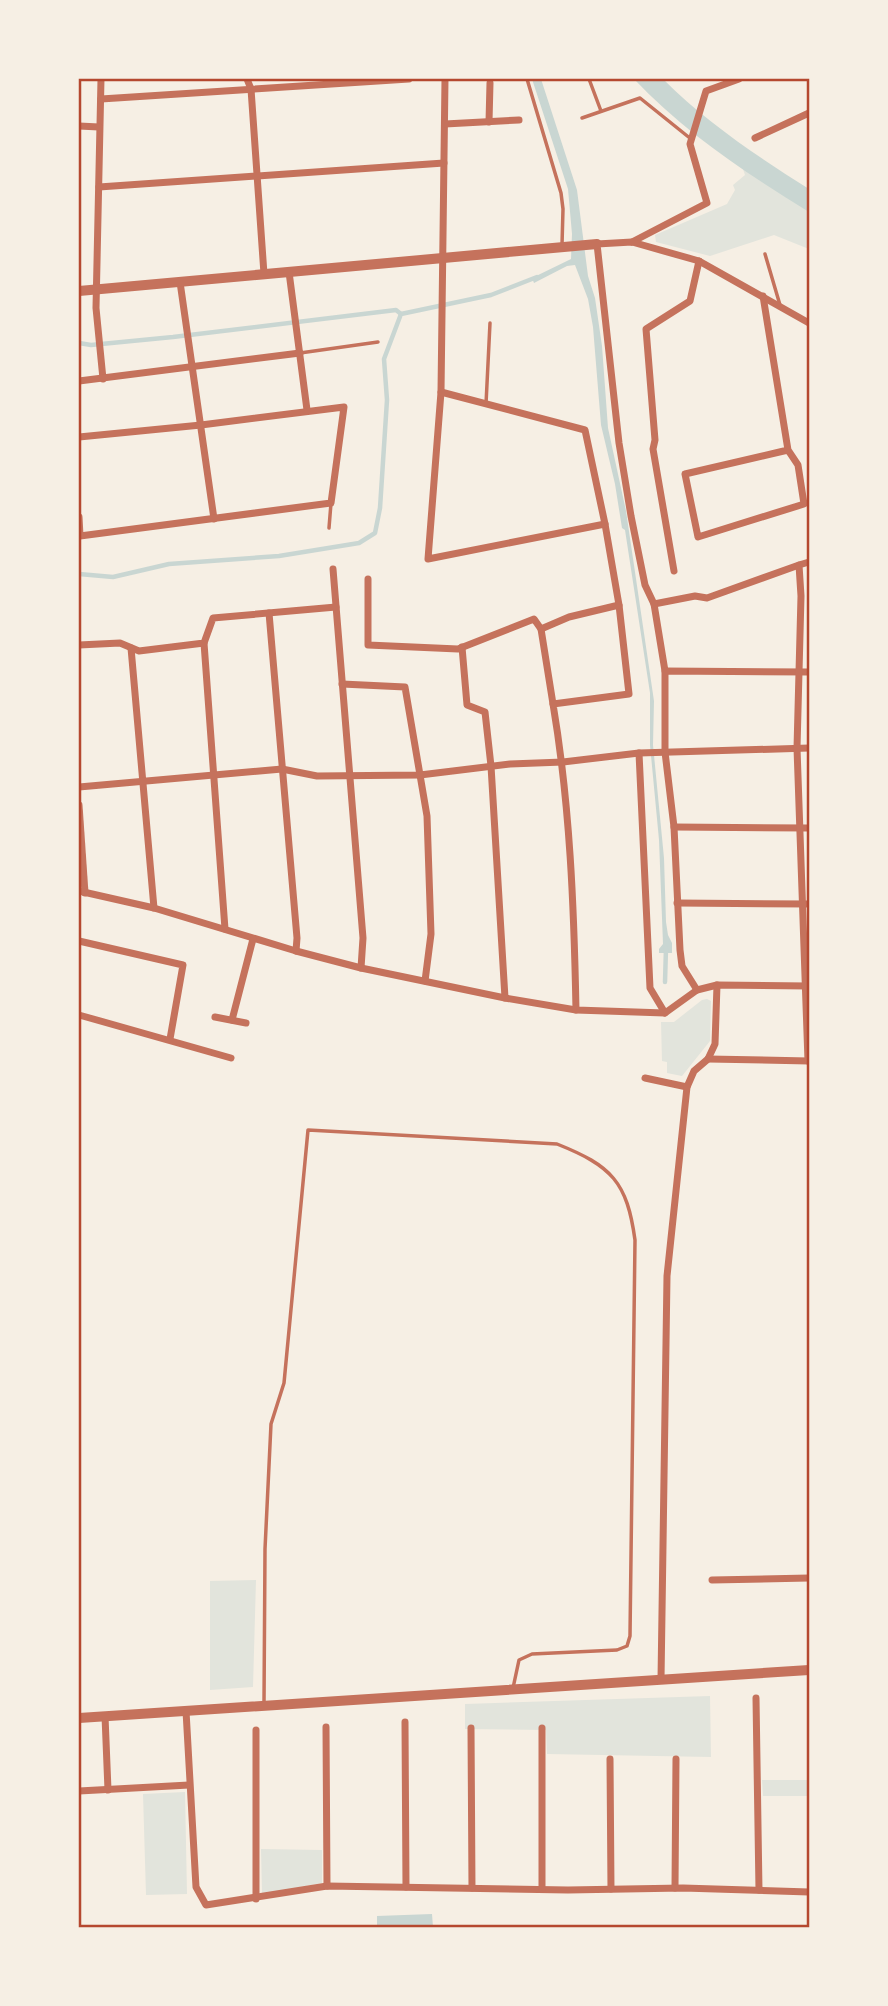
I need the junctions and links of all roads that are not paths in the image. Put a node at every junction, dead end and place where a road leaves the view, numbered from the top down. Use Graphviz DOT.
graph roads {
  1 [pos="101,79"];
  2 [pos="247,79"];
  3 [pos="409,79"];
  4 [pos="445,79"];
  5 [pos="527,79"];
  6 [pos="589,79"];
  7 [pos="740,79"];
  8 [pos="363,80"];
  9 [pos="730,80"];
  10 [pos="490,83"];
  11 [pos="251,89"];
  12 [pos="101,99"];
  13 [pos="601,111"];
  14 [pos="809,113"];
  15 [pos="582,118"];
  16 [pos="519,120"];
  17 [pos="489,121"];
  18 [pos="444,124"];
  19 [pos="79,126"];
  20 [pos="99,127"];
  21 [pos="691,136"];
  22 [pos="755,138"];
  23 [pos="444,163"];
  24 [pos="257,176"];
  25 [pos="99,187"];
  26 [pos="632,242"];
  27 [pos="597,244"];
  28 [pos="564,247"];
  29 [pos="765,254"];
  30 [pos="443,258"];
  31 [pos="699,261"];
  32 [pos="289,272"];
  33 [pos="264,274"];
  34 [pos="180,282"];
  35 [pos="97,289"];
  36 [pos="79,291"];
  37 [pos="763,296"];
  38 [pos="781,307"];
  39 [pos="489,323"];
  40 [pos="809,323"];
  41 [pos="378,342"];
  42 [pos="300,353"];
  43 [pos="192,367"];
  44 [pos="103,379"];
  45 [pos="79,381"];
  46 [pos="440,392"];
  47 [pos="486,404"];
  48 [pos="307,410"];
  49 [pos="201,425"];
  50 [pos="79,438"];
  51 [pos="788,450"];
  52 [pos="809,462"];
  53 [pos="798,465"];
  54 [pos="331,503"];
  55 [pos="79,517"];
  56 [pos="214,519"];
  57 [pos="605,524"];
  58 [pos="329,528"];
  59 [pos="809,562"];
  60 [pos="799,565"];
  61 [pos="333,569"];
  62 [pos="674,571"];
  63 [pos="368,579"];
  64 [pos="805,596"];
  65 [pos="654,604"];
  66 [pos="619,606"];
  67 [pos="336,607"];
  68 [pos="269,613"];
  69 [pos="541,629"];
  70 [pos="204,643"];
  71 [pos="79,645"];
  72 [pos="462,647"];
  73 [pos="131,648"];
  74 [pos="665,671"];
  75 [pos="798,671"];
  76 [pos="809,672"];
  77 [pos="342,684"];
  78 [pos="553,704"];
  79 [pos="797,748"];
  80 [pos="809,748"];
  81 [pos="665,752"];
  82 [pos="639,753"];
  83 [pos="563,762"];
  84 [pos="491,766"];
  85 [pos="282,769"];
  86 [pos="350,775"];
  87 [pos="421,775"];
  88 [pos="214,776"];
  89 [pos="143,782"];
  90 [pos="79,788"];
  91 [pos="79,805"];
  92 [pos="674,827"];
  93 [pos="800,828"];
  94 [pos="809,828"];
  95 [pos="82,892"];
  96 [pos="677,903"];
  97 [pos="805,904"];
  98 [pos="153,908"];
  99 [pos="225,929"];
  100 [pos="253,939"];
  101 [pos="79,941"];
  102 [pos="296,951"];
  103 [pos="361,968"];
  104 [pos="425,981"];
  105 [pos="717,985"];
  106 [pos="806,986"];
  107 [pos="697,990"];
  108 [pos="505,998"];
  109 [pos="576,1010"];
  110 [pos="665,1013"];
  111 [pos="79,1016"];
  112 [pos="215,1017"];
  113 [pos="232,1020"];
  114 [pos="246,1023"];
  115 [pos="170,1039"];
  116 [pos="231,1058"];
  117 [pos="708,1059"];
  118 [pos="809,1061"];
  119 [pos="645,1078"];
  120 [pos="687,1087"];
  121 [pos="809,1577"];
  122 [pos="712,1580"];
  123 [pos="809,1670"];
  124 [pos="661,1679"];
  125 [pos="513,1689"];
  126 [pos="756,1698"];
  127 [pos="264,1705"];
  128 [pos="186,1711"];
  129 [pos="105,1716"];
  130 [pos="79,1718"];
  131 [pos="405,1722"];
  132 [pos="326,1727"];
  133 [pos="471,1728"];
  134 [pos="542,1728"];
  135 [pos="256,1730"];
  136 [pos="610,1759"];
  137 [pos="676,1759"];
  138 [pos="190,1785"];
  139 [pos="108,1790"];
  140 [pos="79,1791"];
  141 [pos="327,1886"];
  142 [pos="406,1887"];
  143 [pos="472,1888"];
  144 [pos="676,1888"];
  145 [pos="542,1889"];
  146 [pos="611,1889"];
  147 [pos="759,1890"];
  148 [pos="809,1892"];
  149 [pos="256,1899"];
  1 -- 12 [label="street"];
  2 -- 11 [label="street"];
  3 -- 8 [label="street"];
  4 -- 18 [label="street"];
  5 -- 28 [label="lane"];
  6 -- 13 [label="lane"];
  7 -- 9 [label="street"];
  8 -- 11 [label="street"];
  9 -- 21 [label="street"];
  10 -- 17 [label="street"];
  11 -- 12 [label="street"];
  11 -- 24 [label="street"];
  12 -- 20 [label="street"];
  13 -- 15 [label="lane"];
  13 -- 21 [label="lane"];
  14 -- 22 [label="street"];
  16 -- 17 [label="street"];
  17 -- 18 [label="street"];
  18 -- 23 [label="street"];
  19 -- 20 [label="street"];
  20 -- 25 [label="street"];
  21 -- 26 [label="street"];
  23 -- 24 [label="street"];
  23 -- 30 [label="street"];
  24 -- 25 [label="street"];
  24 -- 33 [label="street"];
  25 -- 35 [label="street"];
  26 -- 27 [label="street"];
  26 -- 31 [label="street"];
  27 -- 28 [label="street"];
  27 -- 65 [label="street"];
  28 -- 30 [label="street"];
  29 -- 38 [label="lane"];
  30 -- 32 [label="street"];
  30 -- 46 [label="street"];
  31 -- 37 [label="street"];
  31 -- 62 [label="street"];
  32 -- 33 [label="street"];
  32 -- 42 [label="street"];
  33 -- 34 [label="street"];
  34 -- 35 [label="street"];
  34 -- 43 [label="street"];
  35 -- 36 [label="street"];
  35 -- 44 [label="street"];
  37 -- 38 [label="street"];
  37 -- 51 [label="street"];
  38 -- 40 [label="street"];
  39 -- 47 [label="lane"];
  41 -- 42 [label="lane"];
  42 -- 43 [label="street"];
  42 -- 48 [label="street"];
  43 -- 44 [label="street"];
  43 -- 49 [label="street"];
  44 -- 45 [label="street"];
  46 -- 47 [label="street"];
  46 -- 57 [label="street"];
  47 -- 57 [label="street"];
  48 -- 49 [label="street"];
  48 -- 54 [label="street"];
  49 -- 50 [label="street"];
  49 -- 56 [label="street"];
  51 -- 53 [label="street"];
  51 -- 53 [label="street"];
  52 -- 53 [label="street"];
  54 -- 56 [label="street"];
  54 -- 58 [label="lane"];
  55 -- 56 [label="street"];
  57 -- 66 [label="street"];
  59 -- 60 [label="street"];
  60 -- 64 [label="street"];
  60 -- 65 [label="street"];
  61 -- 67 [label="street"];
  63 -- 72 [label="street"];
  64 -- 75 [label="street"];
  65 -- 74 [label="street"];
  66 -- 69 [label="street"];
  66 -- 78 [label="street"];
  67 -- 68 [label="street"];
  67 -- 77 [label="street"];
  68 -- 70 [label="street"];
  68 -- 85 [label="street"];
  69 -- 72 [label="street"];
  69 -- 78 [label="street"];
  70 -- 73 [label="street"];
  70 -- 88 [label="street"];
  71 -- 73 [label="street"];
  72 -- 84 [label="street"];
  73 -- 89 [label="street"];
  74 -- 75 [label="street"];
  74 -- 81 [label="street"];
  75 -- 76 [label="street"];
  75 -- 79 [label="street"];
  77 -- 86 [label="street"];
  77 -- 87 [label="street"];
  78 -- 83 [label="street"];
  79 -- 80 [label="street"];
  79 -- 81 [label="street"];
  79 -- 93 [label="street"];
  81 -- 82 [label="street"];
  81 -- 92 [label="street"];
  82 -- 83 [label="street"];
  82 -- 110 [label="street"];
  83 -- 84 [label="street"];
  83 -- 109 [label="street"];
  84 -- 87 [label="street"];
  84 -- 108 [label="street"];
  85 -- 86 [label="street"];
  85 -- 88 [label="street"];
  85 -- 102 [label="street"];
  86 -- 87 [label="street"];
  86 -- 103 [label="street"];
  87 -- 104 [label="street"];
  88 -- 89 [label="street"];
  88 -- 99 [label="street"];
  89 -- 90 [label="street"];
  89 -- 98 [label="street"];
  91 -- 95 [label="street"];
  92 -- 93 [label="street"];
  92 -- 96 [label="street"];
  93 -- 94 [label="street"];
  93 -- 97 [label="street"];
  95 -- 98 [label="street"];
  96 -- 97 [label="street"];
  96 -- 107 [label="street"];
  97 -- 106 [label="street"];
  98 -- 99 [label="street"];
  99 -- 100 [label="street"];
  100 -- 102 [label="street"];
  100 -- 113 [label="street"];
  101 -- 115 [label="street"];
  102 -- 103 [label="street"];
  103 -- 104 [label="street"];
  104 -- 108 [label="street"];
  105 -- 106 [label="street"];
  105 -- 107 [label="street"];
  105 -- 117 [label="street"];
  106 -- 118 [label="street"];
  107 -- 110 [label="street"];
  108 -- 109 [label="street"];
  109 -- 110 [label="street"];
  111 -- 115 [label="street"];
  112 -- 113 [label="street"];
  113 -- 114 [label="street"];
  115 -- 116 [label="street"];
  117 -- 118 [label="street"];
  117 -- 120 [label="street"];
  119 -- 120 [label="street"];
  120 -- 124 [label="street"];
  121 -- 122 [label="street"];
  123 -- 124 [label="street"];
  124 -- 125 [label="street"];
  125 -- 127 [label="street"];
  125 -- 127 [label="lane"];
  126 -- 147 [label="street"];
  127 -- 128 [label="street"];
  128 -- 129 [label="street"];
  128 -- 138 [label="street"];
  129 -- 130 [label="street"];
  129 -- 139 [label="street"];
  131 -- 142 [label="street"];
  132 -- 141 [label="street"];
  133 -- 143 [label="street"];
  134 -- 145 [label="street"];
  135 -- 149 [label="street"];
  136 -- 146 [label="street"];
  137 -- 144 [label="street"];
  138 -- 139 [label="street"];
  138 -- 149 [label="street"];
  139 -- 140 [label="street"];
  141 -- 142 [label="street"];
  141 -- 149 [label="street"];
  142 -- 143 [label="street"];
  143 -- 145 [label="street"];
  144 -- 146 [label="street"];
  144 -- 147 [label="street"];
  145 -- 146 [label="street"];
  147 -- 148 [label="street"];
}
